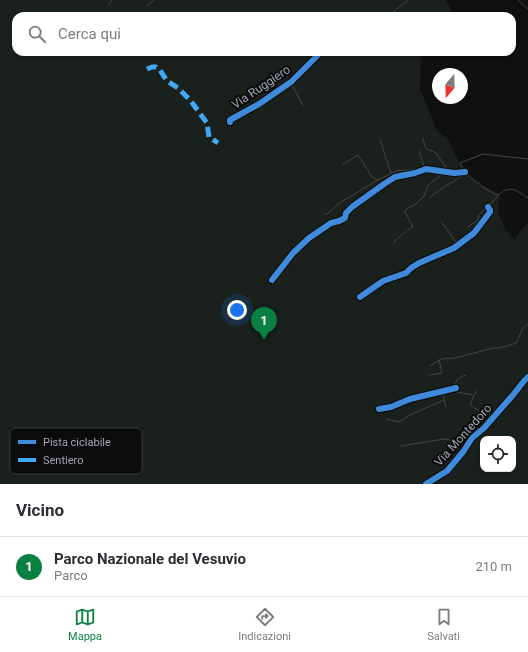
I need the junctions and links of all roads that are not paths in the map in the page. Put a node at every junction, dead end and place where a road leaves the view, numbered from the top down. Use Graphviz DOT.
graph roads {
  1 [pos="112,0"];
  2 [pos="154,0"];
  3 [pos="408,0"];
  4 [pos="518,0"];
  5 [pos="108,5"];
  6 [pos="147,6"];
  7 [pos="528,9"];
  8 [pos="393,12"];
  9 [pos="317,56"];
  10 [pos="291,82"];
  11 [pos="303,106"];
  12 [pos="230,122"];
  13 [pos="423,139"];
  14 [pos="380,140"];
  15 [pos="419,151"];
  16 [pos="528,159"];
  17 [pos="342,165"];
  18 [pos="424,169"];
  19 [pos="443,172"];
  20 [pos="447,172"];
  21 [pos="465,173"];
  22 [pos="391,174"];
  23 [pos="378,180"];
  24 [pos="498,194"];
  25 [pos="429,198"];
  26 [pos="528,198"];
  27 [pos="488,207"];
  28 [pos="325,215"];
  29 [pos="441,221"];
  30 [pos="468,227"];
  31 [pos="394,243"];
  32 [pos="459,245"];
  33 [pos="272,280"];
  34 [pos="360,297"];
  35 [pos="528,324"];
  36 [pos="439,360"];
  37 [pos="430,366"];
  38 [pos="429,375"];
  39 [pos="466,375"];
  40 [pos="528,377"];
  41 [pos="456,388"];
  42 [pos="442,391"];
  43 [pos="477,391"];
  44 [pos="474,395"];
  45 [pos="444,400"];
  46 [pos="446,407"];
  47 [pos="379,409"];
  48 [pos="386,419"];
  49 [pos="488,423"];
  50 [pos="471,440"];
  51 [pos="401,446"];
  52 [pos="426,484"];
  1 -- 5 [label="street"];
  2 -- 6 [label="street"];
  3 -- 8 [label="street"];
  4 -- 7 [label="street"];
  9 -- 10 [label="street, Via Ruggiero"];
  10 -- 11 [label="street"];
  10 -- 12 [label="street, Via Ruggiero"];
  13 -- 20 [label="street"];
  14 -- 22 [label="street"];
  15 -- 18 [label="street"];
  16 -- 21 [label="street"];
  17 -- 23 [label="street"];
  18 -- 19 [label="street"];
  18 -- 22 [label="street"];
  18 -- 33 [label="street"];
  19 -- 20 [label="street"];
  19 -- 31 [label="street"];
  20 -- 21 [label="street"];
  21 -- 24 [label="street"];
  21 -- 25 [label="street"];
  22 -- 23 [label="street"];
  23 -- 28 [label="street"];
  24 -- 26 [label="street"];
  24 -- 27 [label="street"];
  27 -- 30 [label="street"];
  27 -- 32 [label="street"];
  29 -- 32 [label="street"];
  32 -- 34 [label="street"];
  35 -- 36 [label="street"];
  36 -- 37 [label="street"];
  36 -- 38 [label="street"];
  39 -- 41 [label="street"];
  40 -- 49 [label="street, Via Montedoro"];
  41 -- 42 [label="street"];
  41 -- 44 [label="street"];
  42 -- 45 [label="street"];
  42 -- 47 [label="street"];
  43 -- 44 [label="street"];
  44 -- 49 [label="street"];
  45 -- 46 [label="street"];
  45 -- 48 [label="street"];
  49 -- 50 [label="street, Via Montedoro"];
  50 -- 51 [label="street"];
  50 -- 52 [label="street, Via Montedoro"];
}
